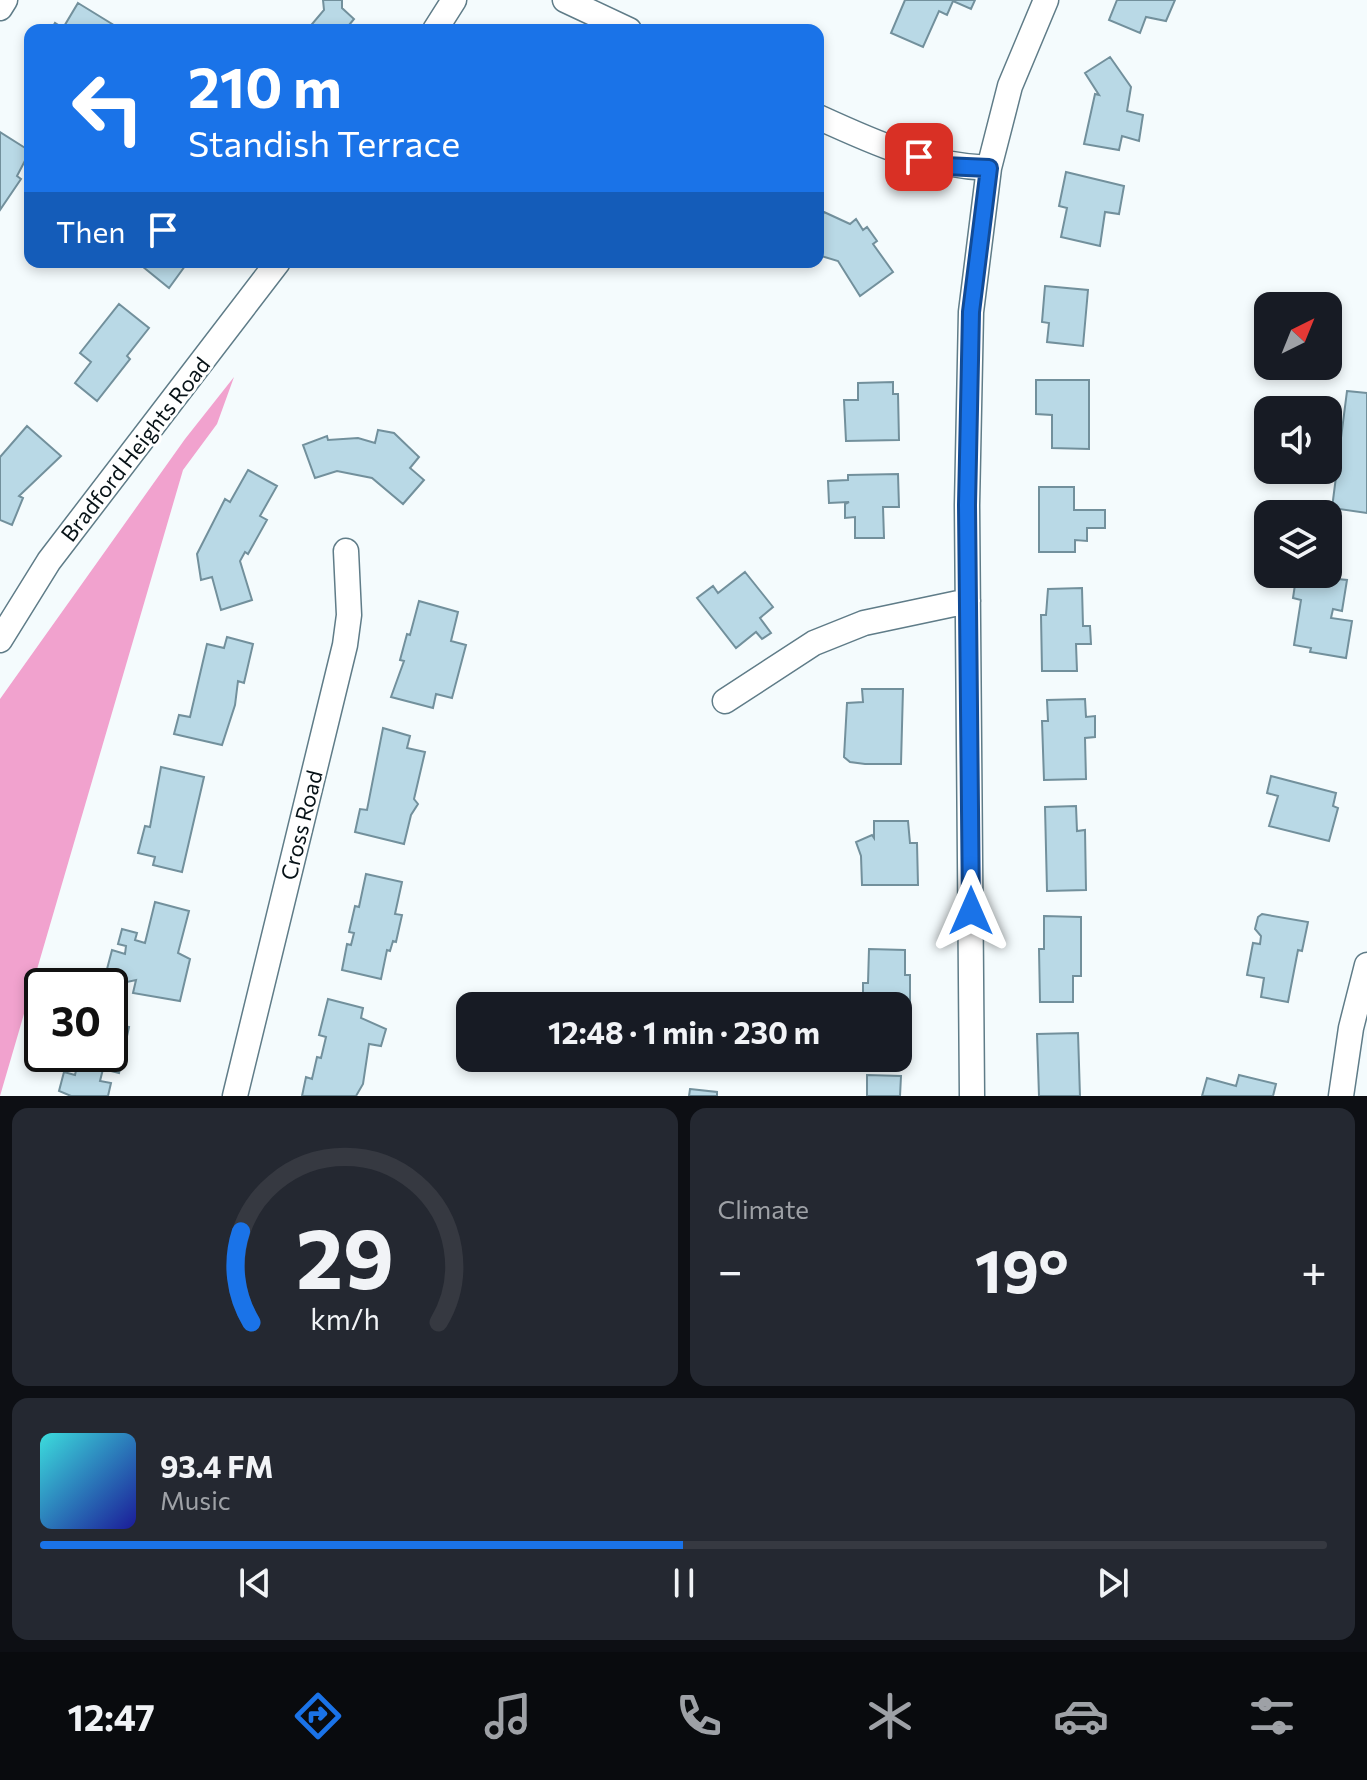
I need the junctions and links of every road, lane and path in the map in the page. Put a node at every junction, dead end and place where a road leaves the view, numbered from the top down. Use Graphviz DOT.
graph roads {
  1 [pos="5,0"];
  2 [pos="454,0"];
  3 [pos="565,0"];
  4 [pos="1046,0"];
  5 [pos="0,8"];
  6 [pos="439,24"];
  7 [pos="616,24"];
  8 [pos="824,120"];
  9 [pos="989,168"];
  10 [pos="273,268"];
  11 [pos="346,551"];
  12 [pos="968,601"];
  13 [pos="0,640"];
  14 [pos="725,701"];
  15 [pos="1367,965"];
  16 [pos="235,1096"];
  17 [pos="972,1096"];
  18 [pos="1341,1096"];
  1 -- 5 [label="street"];
  2 -- 6 [label="street"];
  3 -- 7 [label="street"];
  4 -- 9 [label="street"];
  8 -- 9 [label="street"];
  9 -- 12 [label="street"];
  10 -- 13 [label="street, Bradford Heights Road"];
  11 -- 16 [label="street, Cross Road"];
  12 -- 14 [label="street"];
  12 -- 17 [label="street"];
  15 -- 18 [label="street"];
}
